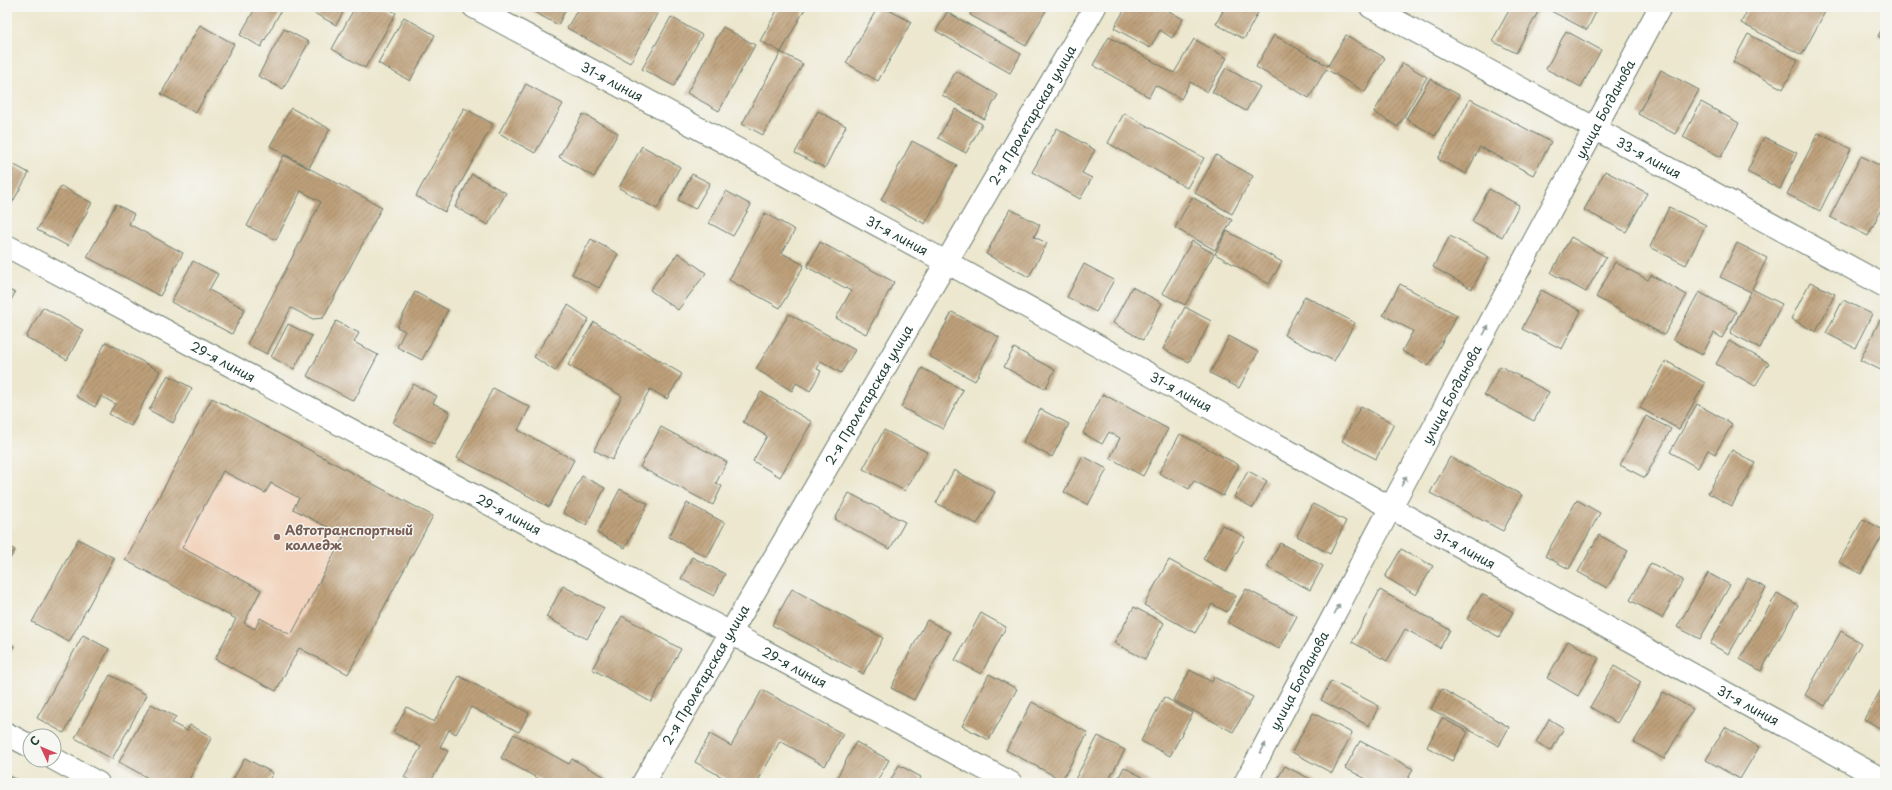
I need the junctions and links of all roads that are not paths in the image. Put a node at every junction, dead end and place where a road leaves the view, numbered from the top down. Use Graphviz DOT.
graph roads {
  1 [pos="474,7"];
  2 [pos="1095,7"];
  3 [pos="1371,7"];
  4 [pos="1660,7"];
  5 [pos="1595,129"];
  6 [pos="7,246"];
  7 [pos="948,263"];
  8 [pos="1885,286"];
  9 [pos="1391,507"];
  10 [pos="730,632"];
  11 [pos="7,734"];
  12 [pos="22,742"];
  13 [pos="62,763"];
  14 [pos="1885,781"];
  15 [pos="98,783"];
  16 [pos="643,783"];
  17 [pos="1010,783"];
  18 [pos="1245,783"];
  1 -- 7 [label="street, 31-я линия"];
  2 -- 7 [label="street, 2-я Пролетарская улица"];
  3 -- 5 [label="street, 33-я линия"];
  4 -- 5 [label="street, улица Богданова"];
  5 -- 8 [label="street, 33-я линия"];
  9 -- 5 [label="street, улица Богданова, one-way"];
  6 -- 10 [label="street, 29-я линия"];
  7 -- 9 [label="street, 31-я линия"];
  7 -- 10 [label="street, 2-я Пролетарская улица"];
  9 -- 14 [label="street, 31-я линия"];
  18 -- 9 [label="street, улица Богданова, one-way"];
  10 -- 16 [label="street, 2-я Пролетарская улица"];
  10 -- 17 [label="street, 29-я линия"];
  11 -- 12 [label="street"];
  13 -- 15 [label="street"];
}
